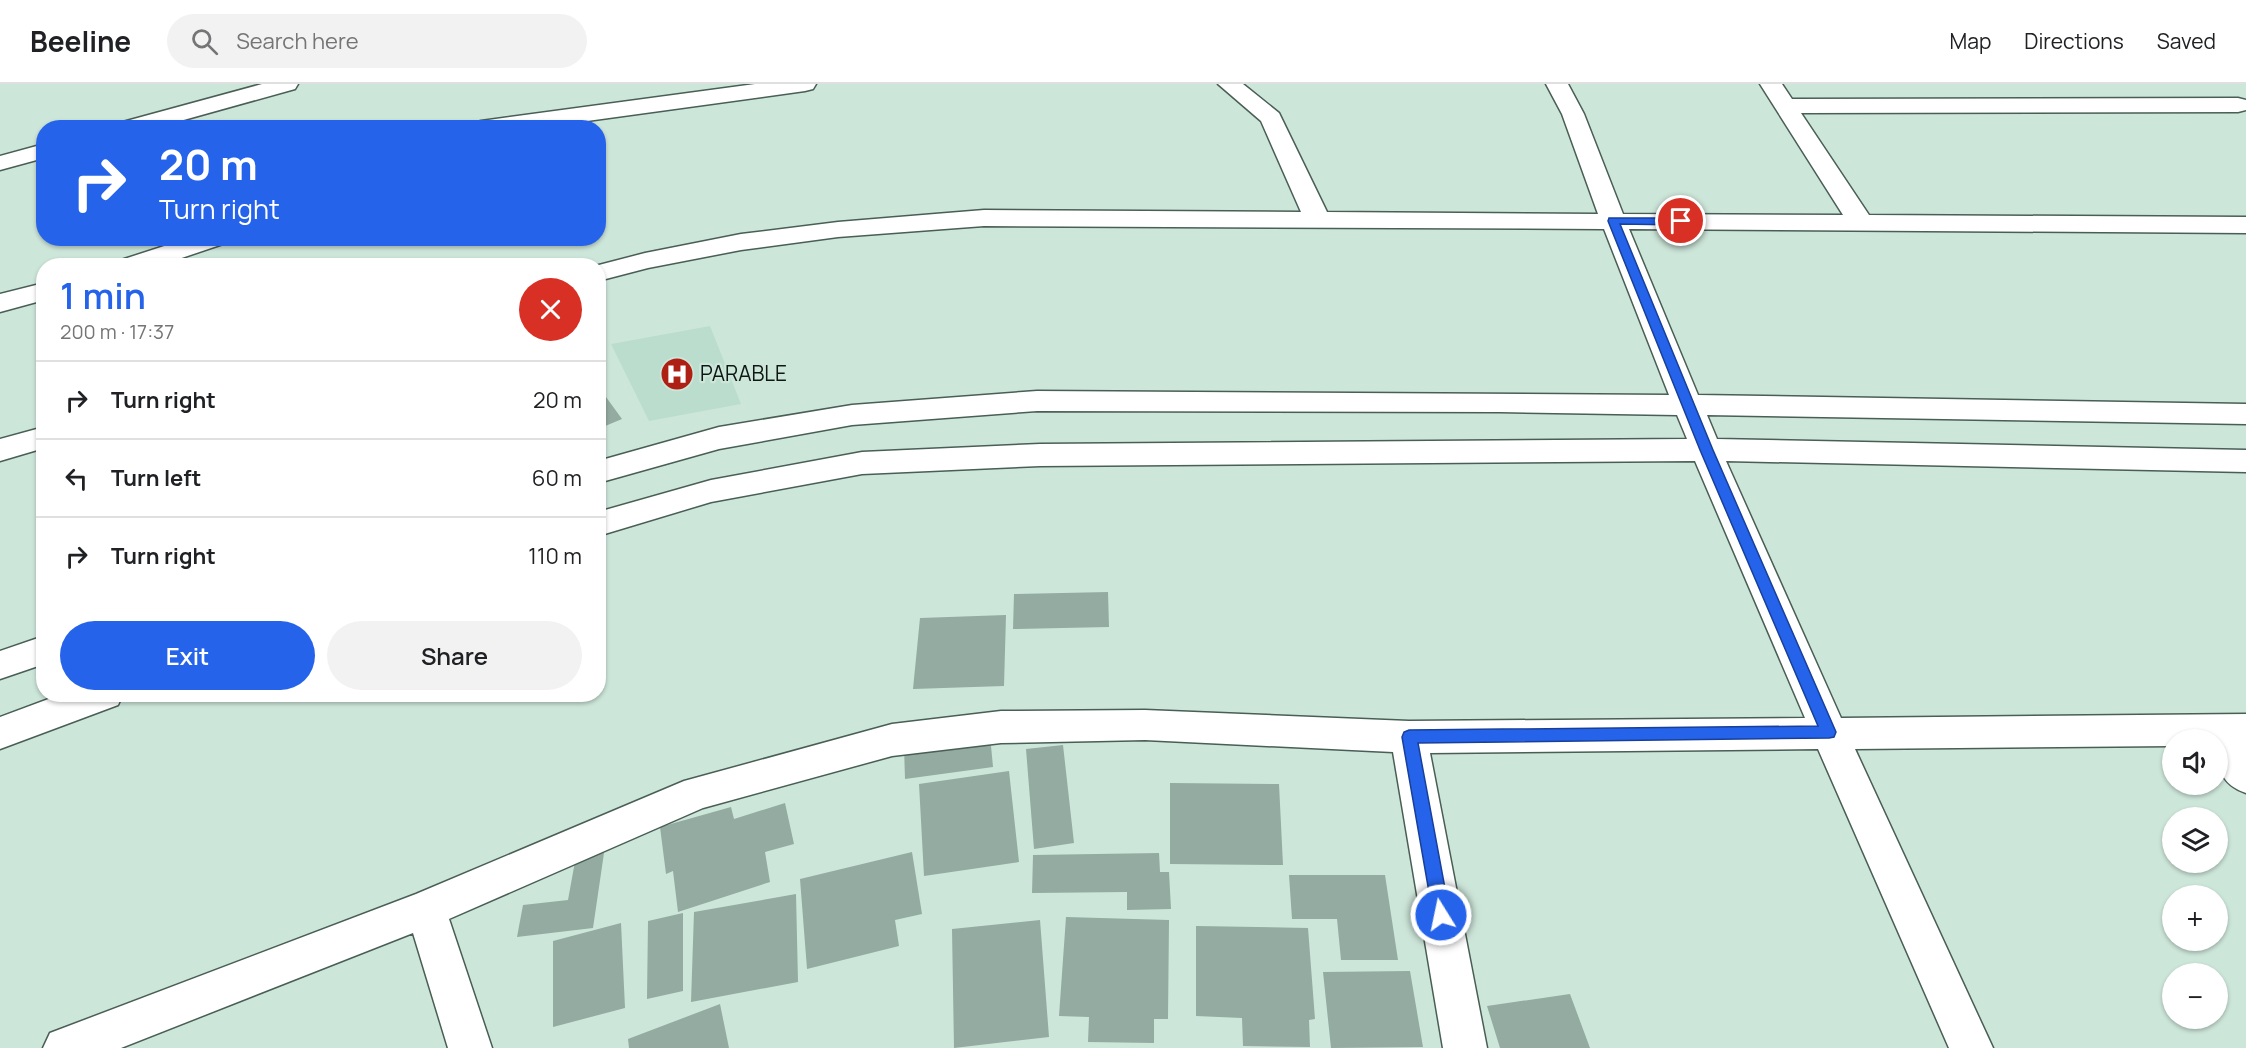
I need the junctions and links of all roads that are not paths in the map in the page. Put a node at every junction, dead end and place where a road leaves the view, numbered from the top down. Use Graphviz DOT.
graph roads {
  1 [pos="287,84"];
  2 [pos="805,84"];
  3 [pos="1229,84"];
  4 [pos="1557,84"];
  5 [pos="1771,84"];
  6 [pos="2215,84"];
  7 [pos="1785,106"];
  8 [pos="2242,108"];
  9 [pos="156,120"];
  10 [pos="540,120"];
  11 [pos="36,153"];
  12 [pos="0,163"];
  13 [pos="1318,221"];
  14 [pos="1613,221"];
  15 [pos="1861,223"];
  16 [pos="2246,225"];
  17 [pos="215,249"];
  18 [pos="170,258"];
  19 [pos="606,271"];
  20 [pos="36,293"];
  21 [pos="0,303"];
  22 [pos="1689,407"];
  23 [pos="2246,414"];
  24 [pos="36,439"];
  25 [pos="0,450"];
  26 [pos="1707,450"];
  27 [pos="2246,461"];
  28 [pos="606,470"];
  29 [pos="606,522"];
  30 [pos="36,653"];
  31 [pos="0,665"];
  32 [pos="83,702"];
  33 [pos="2230,730"];
  34 [pos="1829,732"];
  35 [pos="0,733"];
  36 [pos="1409,737"];
  37 [pos="2246,777"];
  38 [pos="426,909"];
  39 [pos="65,1048"];
  40 [pos="471,1048"];
  41 [pos="1465,1048"];
  42 [pos="1971,1048"];
  1 -- 9 [label="street"];
  2 -- 10 [label="street"];
  3 -- 13 [label="street"];
  4 -- 14 [label="street"];
  5 -- 7 [label="street"];
  6 -- 8 [label="street"];
  7 -- 8 [label="street"];
  7 -- 15 [label="street"];
  11 -- 12 [label="street"];
  13 -- 14 [label="street"];
  13 -- 19 [label="street"];
  14 -- 15 [label="street"];
  14 -- 22 [label="street"];
  15 -- 16 [label="street"];
  17 -- 18 [label="street"];
  20 -- 21 [label="street"];
  22 -- 23 [label="street"];
  22 -- 26 [label="street"];
  22 -- 28 [label="street"];
  24 -- 25 [label="street"];
  26 -- 27 [label="street"];
  26 -- 29 [label="street"];
  26 -- 34 [label="street"];
  30 -- 31 [label="street"];
  32 -- 35 [label="street"];
  33 -- 34 [label="street"];
  33 -- 37 [label="street"];
  34 -- 36 [label="street"];
  34 -- 42 [label="street"];
  36 -- 38 [label="street"];
  36 -- 41 [label="street"];
  38 -- 39 [label="street"];
  38 -- 40 [label="street"];
}
